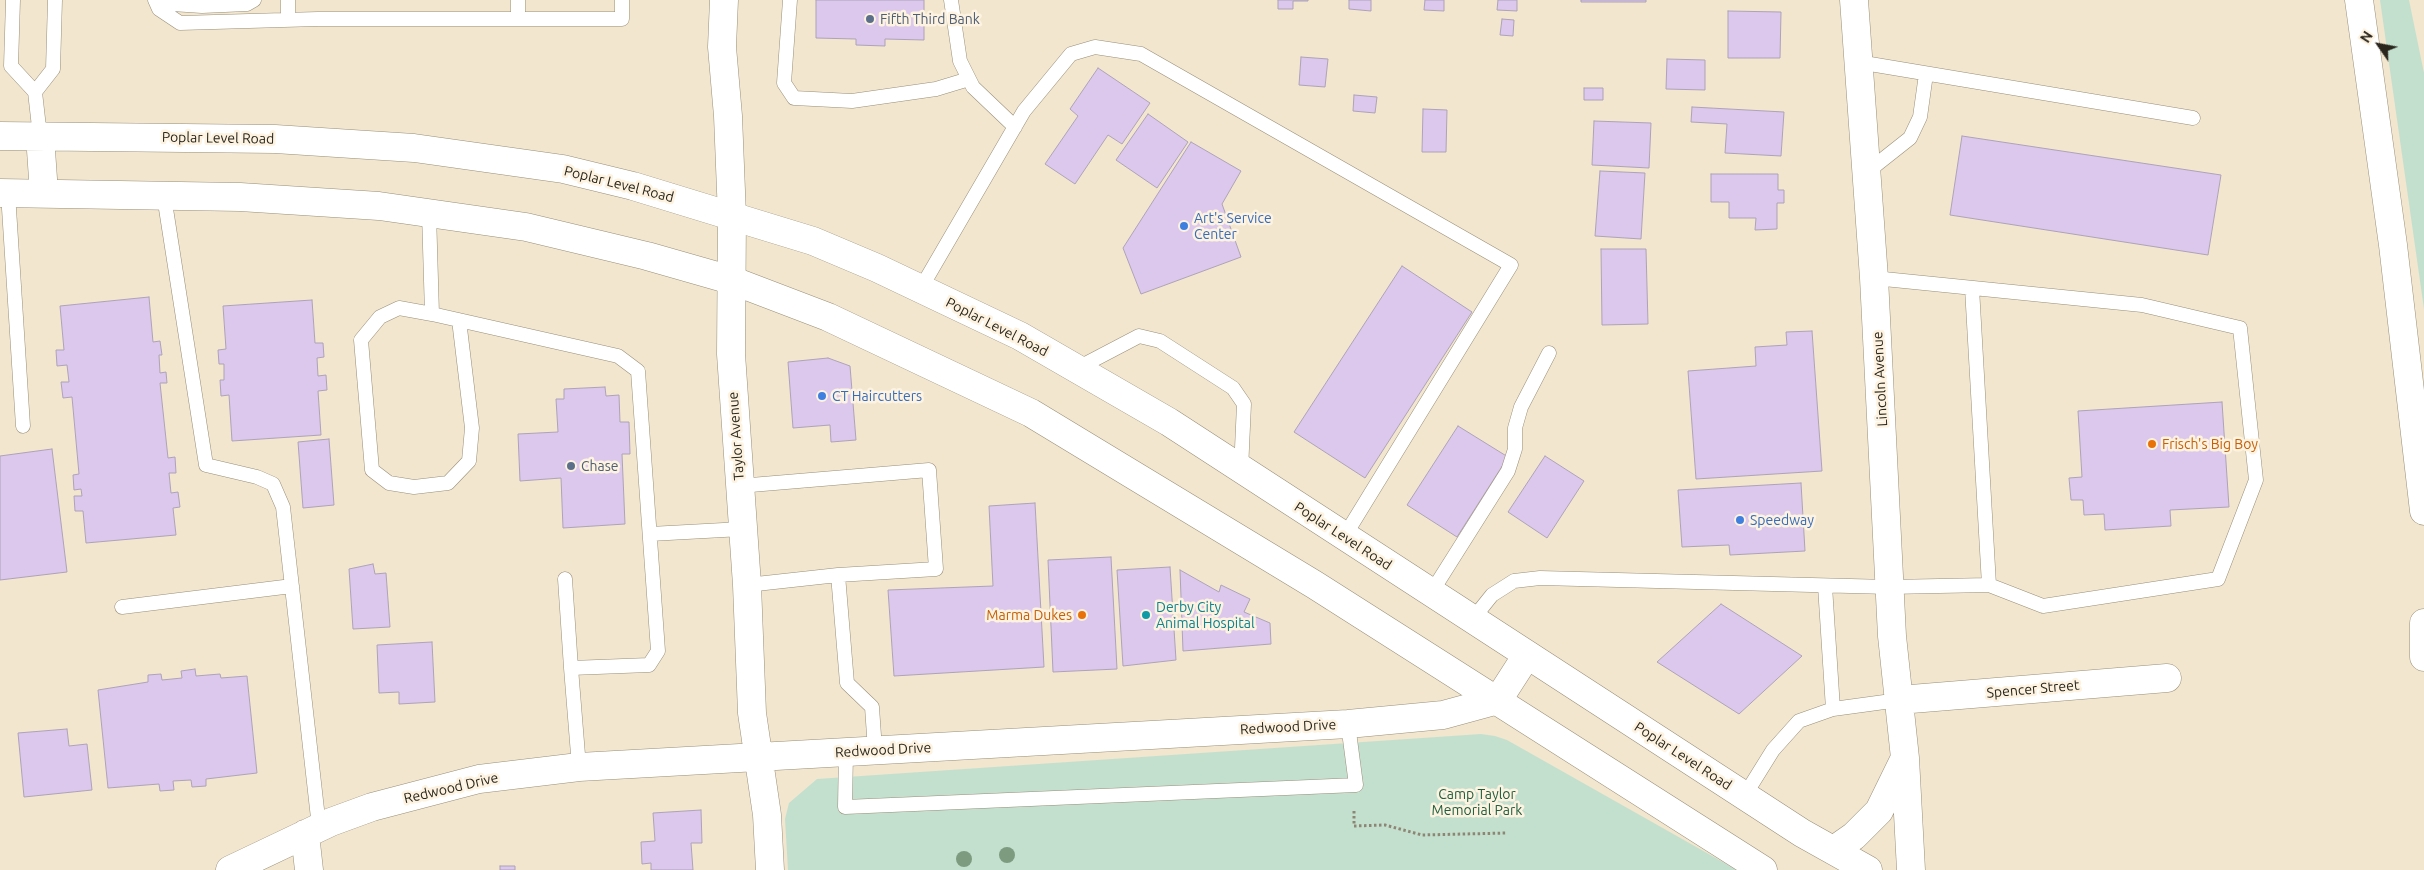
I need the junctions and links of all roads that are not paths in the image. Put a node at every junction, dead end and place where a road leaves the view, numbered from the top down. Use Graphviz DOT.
graph roads {
  1 [pos="13,0"];
  2 [pos="55,0"];
  3 [pos="155,0"];
  4 [pos="166,0"];
  5 [pos="254,0"];
  6 [pos="288,0"];
  7 [pos="518,0"];
  8 [pos="622,0"];
  9 [pos="724,0"];
  10 [pos="790,0"];
  11 [pos="951,0"];
  12 [pos="1854,0"];
  13 [pos="2359,0"];
  14 [pos="288,19"];
  15 [pos="518,19"];
  16 [pos="1858,62"];
  17 [pos="1926,74"];
  18 [pos="969,78"];
  19 [pos="35,92"];
  20 [pos="2192,118"];
  21 [pos="1015,127"];
  22 [pos="0,136"];
  23 [pos="40,136"];
  24 [pos="1867,172"];
  25 [pos="4,193"];
  26 [pos="44,193"];
  27 [pos="164,196"];
  28 [pos="429,213"];
  29 [pos="732,216"];
  30 [pos="1874,278"];
  31 [pos="731,280"];
  32 [pos="920,288"];
  33 [pos="1972,288"];
  34 [pos="432,314"];
  35 [pos="459,320"];
  36 [pos="1549,353"];
  37 [pos="1076,369"];
  38 [pos="22,426"];
  39 [pos="1241,470"];
  40 [pos="739,486"];
  41 [pos="2424,511"];
  42 [pos="742,529"];
  43 [pos="650,534"];
  44 [pos="1344,537"];
  45 [pos="838,575"];
  46 [pos="565,579"];
  47 [pos="747,585"];
  48 [pos="1989,585"];
  49 [pos="292,586"];
  50 [pos="1825,586"];
  51 [pos="1889,588"];
  52 [pos="1431,593"];
  53 [pos="122,607"];
  54 [pos="1472,620"];
  55 [pos="2424,623"];
  56 [pos="1527,655"];
  57 [pos="2424,657"];
  58 [pos="571,668"];
  59 [pos="2167,678"];
  60 [pos="1498,700"];
  61 [pos="1899,700"];
  62 [pos="1834,709"];
  63 [pos="1348,724"];
  64 [pos="875,750"];
  65 [pos="846,752"];
  66 [pos="759,757"];
  67 [pos="1905,758"];
  68 [pos="579,767"];
  69 [pos="1744,795"];
  70 [pos="312,831"];
  71 [pos="1834,850"];
  72 [pos="230,870"];
  73 [pos="309,870"];
  74 [pos="770,870"];
  75 [pos="1763,870"];
  76 [pos="1868,870"];
  77 [pos="1911,870"];
  1 -- 19 [label="lane"];
  2 -- 19 [label="lane"];
  3 -- 14 [label="lane"];
  4 -- 5 [label="lane"];
  6 -- 14 [label="lane"];
  7 -- 15 [label="lane"];
  8 -- 15 [label="lane"];
  9 -- 29 [label="main road, Taylor Avenue"];
  10 -- 18 [label="lane"];
  11 -- 18 [label="lane"];
  12 -- 16 [label="main road, Lincoln Avenue"];
  13 -- 41 [label="main road"];
  14 -- 15 [label="lane"];
  16 -- 17 [label="lane"];
  16 -- 24 [label="main road, Lincoln Avenue"];
  17 -- 20 [label="lane"];
  17 -- 24 [label="lane"];
  18 -- 21 [label="lane"];
  19 -- 23 [label="lane"];
  21 -- 32 [label="lane"];
  21 -- 44 [label="lane"];
  22 -- 23 [label="main road, Poplar Level Road"];
  23 -- 26 [label="main road"];
  23 -- 29 [label="main road, Poplar Level Road"];
  24 -- 30 [label="main road, Lincoln Avenue"];
  25 -- 26 [label="main road"];
  25 -- 38 [label="lane"];
  26 -- 27 [label="main road"];
  27 -- 28 [label="main road"];
  27 -- 49 [label="lane"];
  28 -- 31 [label="main road"];
  28 -- 34 [label="lane"];
  29 -- 31 [label="main road, Taylor Avenue"];
  29 -- 32 [label="main road, Poplar Level Road"];
  30 -- 33 [label="lane"];
  30 -- 51 [label="main road, Lincoln Avenue"];
  31 -- 40 [label="main road, Taylor Avenue"];
  31 -- 60 [label="main road"];
  32 -- 37 [label="main road, Poplar Level Road"];
  33 -- 48 [label="lane"];
  33 -- 48 [label="lane"];
  34 -- 35 [label="lane"];
  34 -- 35 [label="lane"];
  35 -- 43 [label="lane"];
  36 -- 52 [label="lane"];
  37 -- 39 [label="main road, Poplar Level Road"];
  37 -- 39 [label="lane"];
  39 -- 44 [label="main road, Poplar Level Road"];
  40 -- 42 [label="main road, Taylor Avenue"];
  40 -- 45 [label="lane"];
  42 -- 43 [label="lane"];
  42 -- 47 [label="main road, Taylor Avenue"];
  43 -- 58 [label="lane"];
  44 -- 52 [label="main road, Poplar Level Road"];
  45 -- 47 [label="lane"];
  45 -- 64 [label="lane"];
  46 -- 58 [label="lane"];
  47 -- 66 [label="main road, Taylor Avenue"];
  48 -- 51 [label="lane"];
  49 -- 53 [label="lane"];
  49 -- 70 [label="lane"];
  50 -- 51 [label="lane"];
  50 -- 54 [label="lane"];
  50 -- 62 [label="lane"];
  51 -- 61 [label="main road, Lincoln Avenue"];
  52 -- 54 [label="main road, Poplar Level Road"];
  54 -- 56 [label="main road, Poplar Level Road"];
  55 -- 57 [label="main road"];
  56 -- 60 [label="main road"];
  56 -- 69 [label="main road, Poplar Level Road"];
  58 -- 68 [label="lane"];
  59 -- 61 [label="main road, Spencer Street"];
  60 -- 63 [label="main road, Redwood Drive"];
  60 -- 75 [label="main road"];
  61 -- 62 [label="lane"];
  61 -- 67 [label="main road, Lincoln Avenue"];
  62 -- 69 [label="lane"];
  63 -- 64 [label="main road, Redwood Drive"];
  63 -- 65 [label="lane"];
  64 -- 65 [label="main road, Redwood Drive"];
  65 -- 66 [label="main road, Redwood Drive"];
  66 -- 68 [label="main road, Redwood Drive"];
  66 -- 74 [label="main road, Taylor Avenue"];
  67 -- 71 [label="main road"];
  67 -- 77 [label="main road, Lincoln Avenue"];
  68 -- 70 [label="main road, Redwood Drive"];
  69 -- 71 [label="main road, Poplar Level Road"];
  70 -- 72 [label="main road, Redwood Drive"];
  70 -- 73 [label="main road"];
  71 -- 76 [label="main road, Poplar Level Road"];
}
